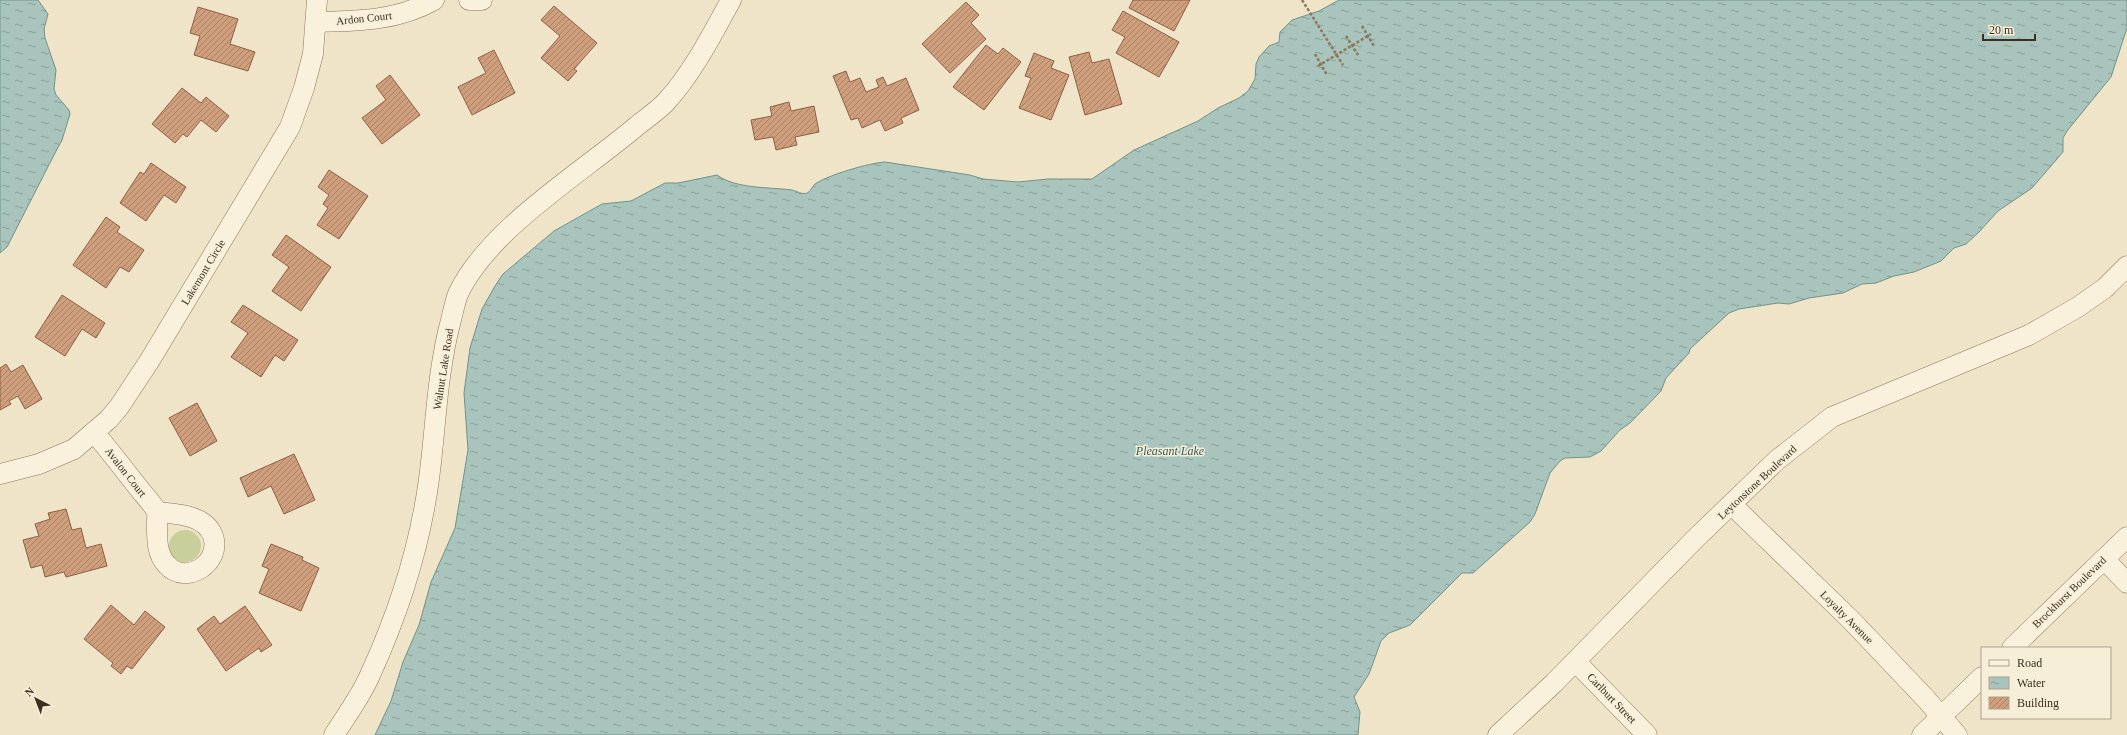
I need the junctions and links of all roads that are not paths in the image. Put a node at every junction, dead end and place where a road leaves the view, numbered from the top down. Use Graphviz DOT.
graph roads {
  1 [pos="317,0"];
  2 [pos="434,0"];
  3 [pos="469,0"];
  4 [pos="482,0"];
  5 [pos="731,0"];
  6 [pos="316,22"];
  7 [pos="2127,266"];
  8 [pos="94,432"];
  9 [pos="0,474"];
  10 [pos="1732,505"];
  11 [pos="157,512"];
  12 [pos="2127,537"];
  13 [pos="2104,559"];
  14 [pos="2127,583"];
  15 [pos="2013,647"];
  16 [pos="1576,662"];
  17 [pos="1981,678"];
  18 [pos="1941,716"];
  19 [pos="334,735"];
  20 [pos="1498,735"];
  21 [pos="1647,735"];
  22 [pos="1922,735"];
  23 [pos="1958,735"];
  1 -- 6 [label="street, Lakemont Circle"];
  2 -- 6 [label="street, Ardon Court"];
  3 -- 4 [label="street"];
  5 -- 19 [label="street, Walnut Lake Road"];
  6 -- 8 [label="street, Lakemont Circle"];
  7 -- 10 [label="street, Leytonstone Boulevard"];
  8 -- 9 [label="street, Lakemont Circle"];
  8 -- 11 [label="street, Avalon Court"];
  10 -- 16 [label="street, Leytonstone Boulevard"];
  10 -- 18 [label="street, Loyalty Avenue"];
  12 -- 13 [label="street, Brockhurst Boulevard"];
  13 -- 14 [label="street"];
  13 -- 15 [label="street, Brockhurst Boulevard"];
  16 -- 20 [label="street, Leytonstone Boulevard"];
  16 -- 21 [label="street, Carlburt Street"];
  17 -- 18 [label="street"];
  18 -- 22 [label="street"];
  18 -- 23 [label="street, Loyalty Avenue"];
}
